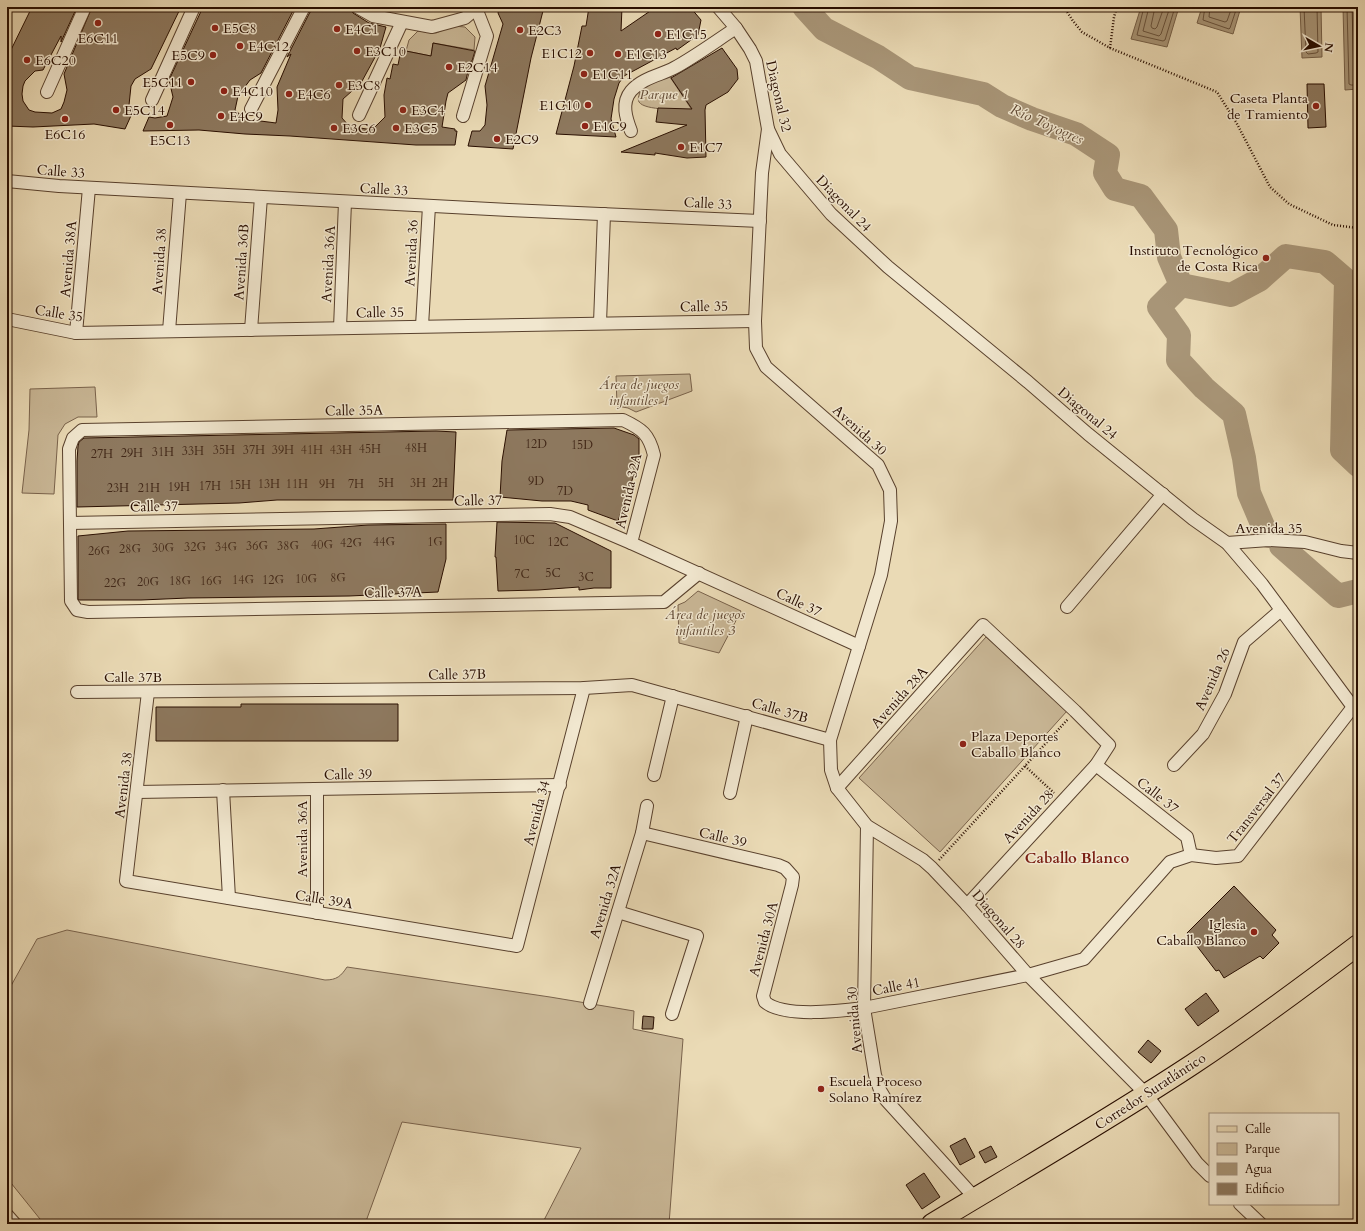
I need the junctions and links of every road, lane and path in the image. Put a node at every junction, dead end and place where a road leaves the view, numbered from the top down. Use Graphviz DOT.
graph roads {
  1 [pos="85,7"];
  2 [pos="194,7"];
  3 [pos="304,7"];
  4 [pos="357,7"];
  5 [pos="718,7"];
  6 [pos="1064,7"];
  7 [pos="1117,7"];
  8 [pos="477,8"];
  9 [pos="402,22"];
  10 [pos="736,28"];
  11 [pos="1110,48"];
  12 [pos="47,92"];
  13 [pos="152,100"];
  14 [pos="251,109"];
  15 [pos="359,115"];
  16 [pos="463,116"];
  17 [pos="768,129"];
  18 [pos="631,131"];
  19 [pos="780,154"];
  20 [pos="7,181"];
  21 [pos="89,188"];
  22 [pos="180,193"];
  23 [pos="260,197"];
  24 [pos="345,202"];
  25 [pos="429,206"];
  26 [pos="604,214"];
  27 [pos="760,221"];
  28 [pos="1358,228"];
  29 [pos="7,319"];
  30 [pos="755,321"];
  31 [pos="600,323"];
  32 [pos="422,326"];
  33 [pos="340,328"];
  34 [pos="252,330"];
  35 [pos="169,331"];
  36 [pos="76,333"];
  37 [pos="637,427"];
  38 [pos="1163,494"];
  39 [pos="70,523"];
  40 [pos="631,542"];
  41 [pos="1227,543"];
  42 [pos="1358,552"];
  43 [pos="699,573"];
  44 [pos="1067,607"];
  45 [pos="1281,610"];
  46 [pos="858,646"];
  47 [pos="584,688"];
  48 [pos="77,692"];
  49 [pos="148,692"];
  50 [pos="673,696"];
  51 [pos="1356,709"];
  52 [pos="1075,711"];
  53 [pos="747,716"];
  54 [pos="830,740"];
  55 [pos="1174,765"];
  56 [pos="1025,766"];
  57 [pos="1096,766"];
  58 [pos="831,770"];
  59 [pos="654,775"];
  60 [pos="560,785"];
  61 [pos="837,788"];
  62 [pos="316,789"];
  63 [pos="223,790"];
  64 [pos="137,792"];
  65 [pos="730,793"];
  66 [pos="1062,801"];
  67 [pos="647,806"];
  68 [pos="867,826"];
  69 [pos="642,833"];
  70 [pos="1191,855"];
  71 [pos="932,868"];
  72 [pos="793,877"];
  73 [pos="126,881"];
  74 [pos="229,898"];
  75 [pos="967,905"];
  76 [pos="618,912"];
  77 [pos="317,913"];
  78 [pos="1358,945"];
  79 [pos="517,946"];
  80 [pos="1028,975"];
  81 [pos="590,1004"];
  82 [pos="769,1006"];
  83 [pos="864,1008"];
  84 [pos="672,1014"];
  85 [pos="1146,1094"];
  86 [pos="1209,1175"];
  87 [pos="976,1198"];
  88 [pos="1241,1205"];
  89 [pos="7,1215"];
  90 [pos="15,1224"];
  91 [pos="932,1224"];
  92 [pos="1261,1224"];
  1 -- 12 [label="street"];
  2 -- 13 [label="street"];
  3 -- 14 [label="street"];
  4 -- 9 [label="street"];
  5 -- 10 [label="street, Diagonal 32"];
  6 -- 11 [label="path"];
  7 -- 11 [label="path"];
  8 -- 9 [label="street"];
  8 -- 16 [label="street"];
  9 -- 15 [label="street"];
  10 -- 17 [label="street, Diagonal 32"];
  10 -- 18 [label="street"];
  11 -- 28 [label="path"];
  17 -- 19 [label="street, Diagonal 32"];
  17 -- 27 [label="street, Avenida 30"];
  19 -- 38 [label="street, Diagonal 24"];
  20 -- 21 [label="street, Calle 33"];
  21 -- 22 [label="street, Calle 33"];
  21 -- 36 [label="street, Avenida 38A"];
  22 -- 23 [label="street, Calle 33"];
  22 -- 35 [label="street, Avenida 38"];
  23 -- 24 [label="street, Calle 33"];
  23 -- 34 [label="street, Avenida 36B"];
  24 -- 25 [label="street, Calle 33"];
  24 -- 33 [label="street, Avenida 36A"];
  25 -- 26 [label="street, Calle 33"];
  25 -- 32 [label="street, Avenida 36"];
  26 -- 27 [label="street, Calle 33"];
  26 -- 31 [label="street"];
  27 -- 30 [label="street, Avenida 30"];
  29 -- 36 [label="street, Calle 35"];
  30 -- 31 [label="street, Calle 35"];
  30 -- 46 [label="street, Avenida 30"];
  31 -- 32 [label="street, Calle 35"];
  32 -- 33 [label="street, Calle 35"];
  33 -- 34 [label="street, Calle 35"];
  34 -- 35 [label="street, Calle 35"];
  35 -- 36 [label="street, Calle 35"];
  37 -- 39 [label="street, Calle 35A"];
  37 -- 40 [label="street, Avenida 32A"];
  38 -- 41 [label="street, Diagonal 24"];
  38 -- 44 [label="street"];
  39 -- 40 [label="street, Calle 37"];
  39 -- 43 [label="street, Calle 37A"];
  40 -- 43 [label="street, Calle 37"];
  41 -- 42 [label="street, Avenida 35"];
  41 -- 45 [label="street, Diagonal 24"];
  43 -- 46 [label="street, Calle 37"];
  45 -- 51 [label="street, Diagonal 24"];
  45 -- 55 [label="street, Avenida 26"];
  46 -- 54 [label="street, Avenida 30"];
  47 -- 49 [label="street, Calle 37B"];
  47 -- 50 [label="street, Calle 37B"];
  47 -- 60 [label="street, Avenida 34"];
  48 -- 49 [label="street, Calle 37B"];
  49 -- 64 [label="street, Avenida 38"];
  50 -- 53 [label="street, Calle 37B"];
  50 -- 59 [label="street"];
  51 -- 70 [label="street, Transversal 37"];
  52 -- 56 [label="path"];
  52 -- 57 [label="street, Avenida 28"];
  52 -- 61 [label="street, Avenida 28A"];
  53 -- 54 [label="street, Calle 37B"];
  53 -- 65 [label="street"];
  54 -- 58 [label="street, Avenida 30"];
  56 -- 66 [label="path"];
  56 -- 71 [label="path"];
  57 -- 66 [label="street, Avenida 28"];
  57 -- 70 [label="street, Calle 37"];
  58 -- 61 [label="street, Diagonal 28"];
  60 -- 62 [label="street, Calle 39"];
  60 -- 79 [label="street, Avenida 34"];
  61 -- 68 [label="street, Diagonal 28"];
  62 -- 63 [label="street, Calle 39"];
  62 -- 77 [label="street, Avenida 36A"];
  63 -- 64 [label="street, Calle 39"];
  63 -- 74 [label="street"];
  64 -- 73 [label="street, Avenida 38"];
  66 -- 75 [label="street, Avenida 28"];
  67 -- 69 [label="street, Avenida 32A"];
  68 -- 71 [label="street, Diagonal 28"];
  68 -- 83 [label="street, Avenida 30"];
  69 -- 72 [label="street, Calle 39"];
  69 -- 76 [label="street, Avenida 32A"];
  70 -- 80 [label="street, Transversal 37"];
  71 -- 75 [label="street, Diagonal 28"];
  72 -- 82 [label="street, Avenida 30A"];
  73 -- 74 [label="street, Calle 39A"];
  74 -- 77 [label="street, Calle 39A"];
  75 -- 80 [label="street, Diagonal 28"];
  76 -- 81 [label="street, Avenida 32A"];
  76 -- 84 [label="street"];
  77 -- 79 [label="street, Calle 39A"];
  78 -- 85 [label="main road, Corredor Suratlántico"];
  80 -- 83 [label="street, Calle 41"];
  80 -- 85 [label="street, Diagonal 28"];
  82 -- 83 [label="street, Calle 41"];
  83 -- 87 [label="street, Avenida 30"];
  85 -- 86 [label="street, Diagonal 28"];
  85 -- 87 [label="main road, Corredor Suratlántico"];
  87 -- 91 [label="main road, Corredor Suratlántico"];
  88 -- 92 [label="street"];
  89 -- 90 [label="street"];
}
